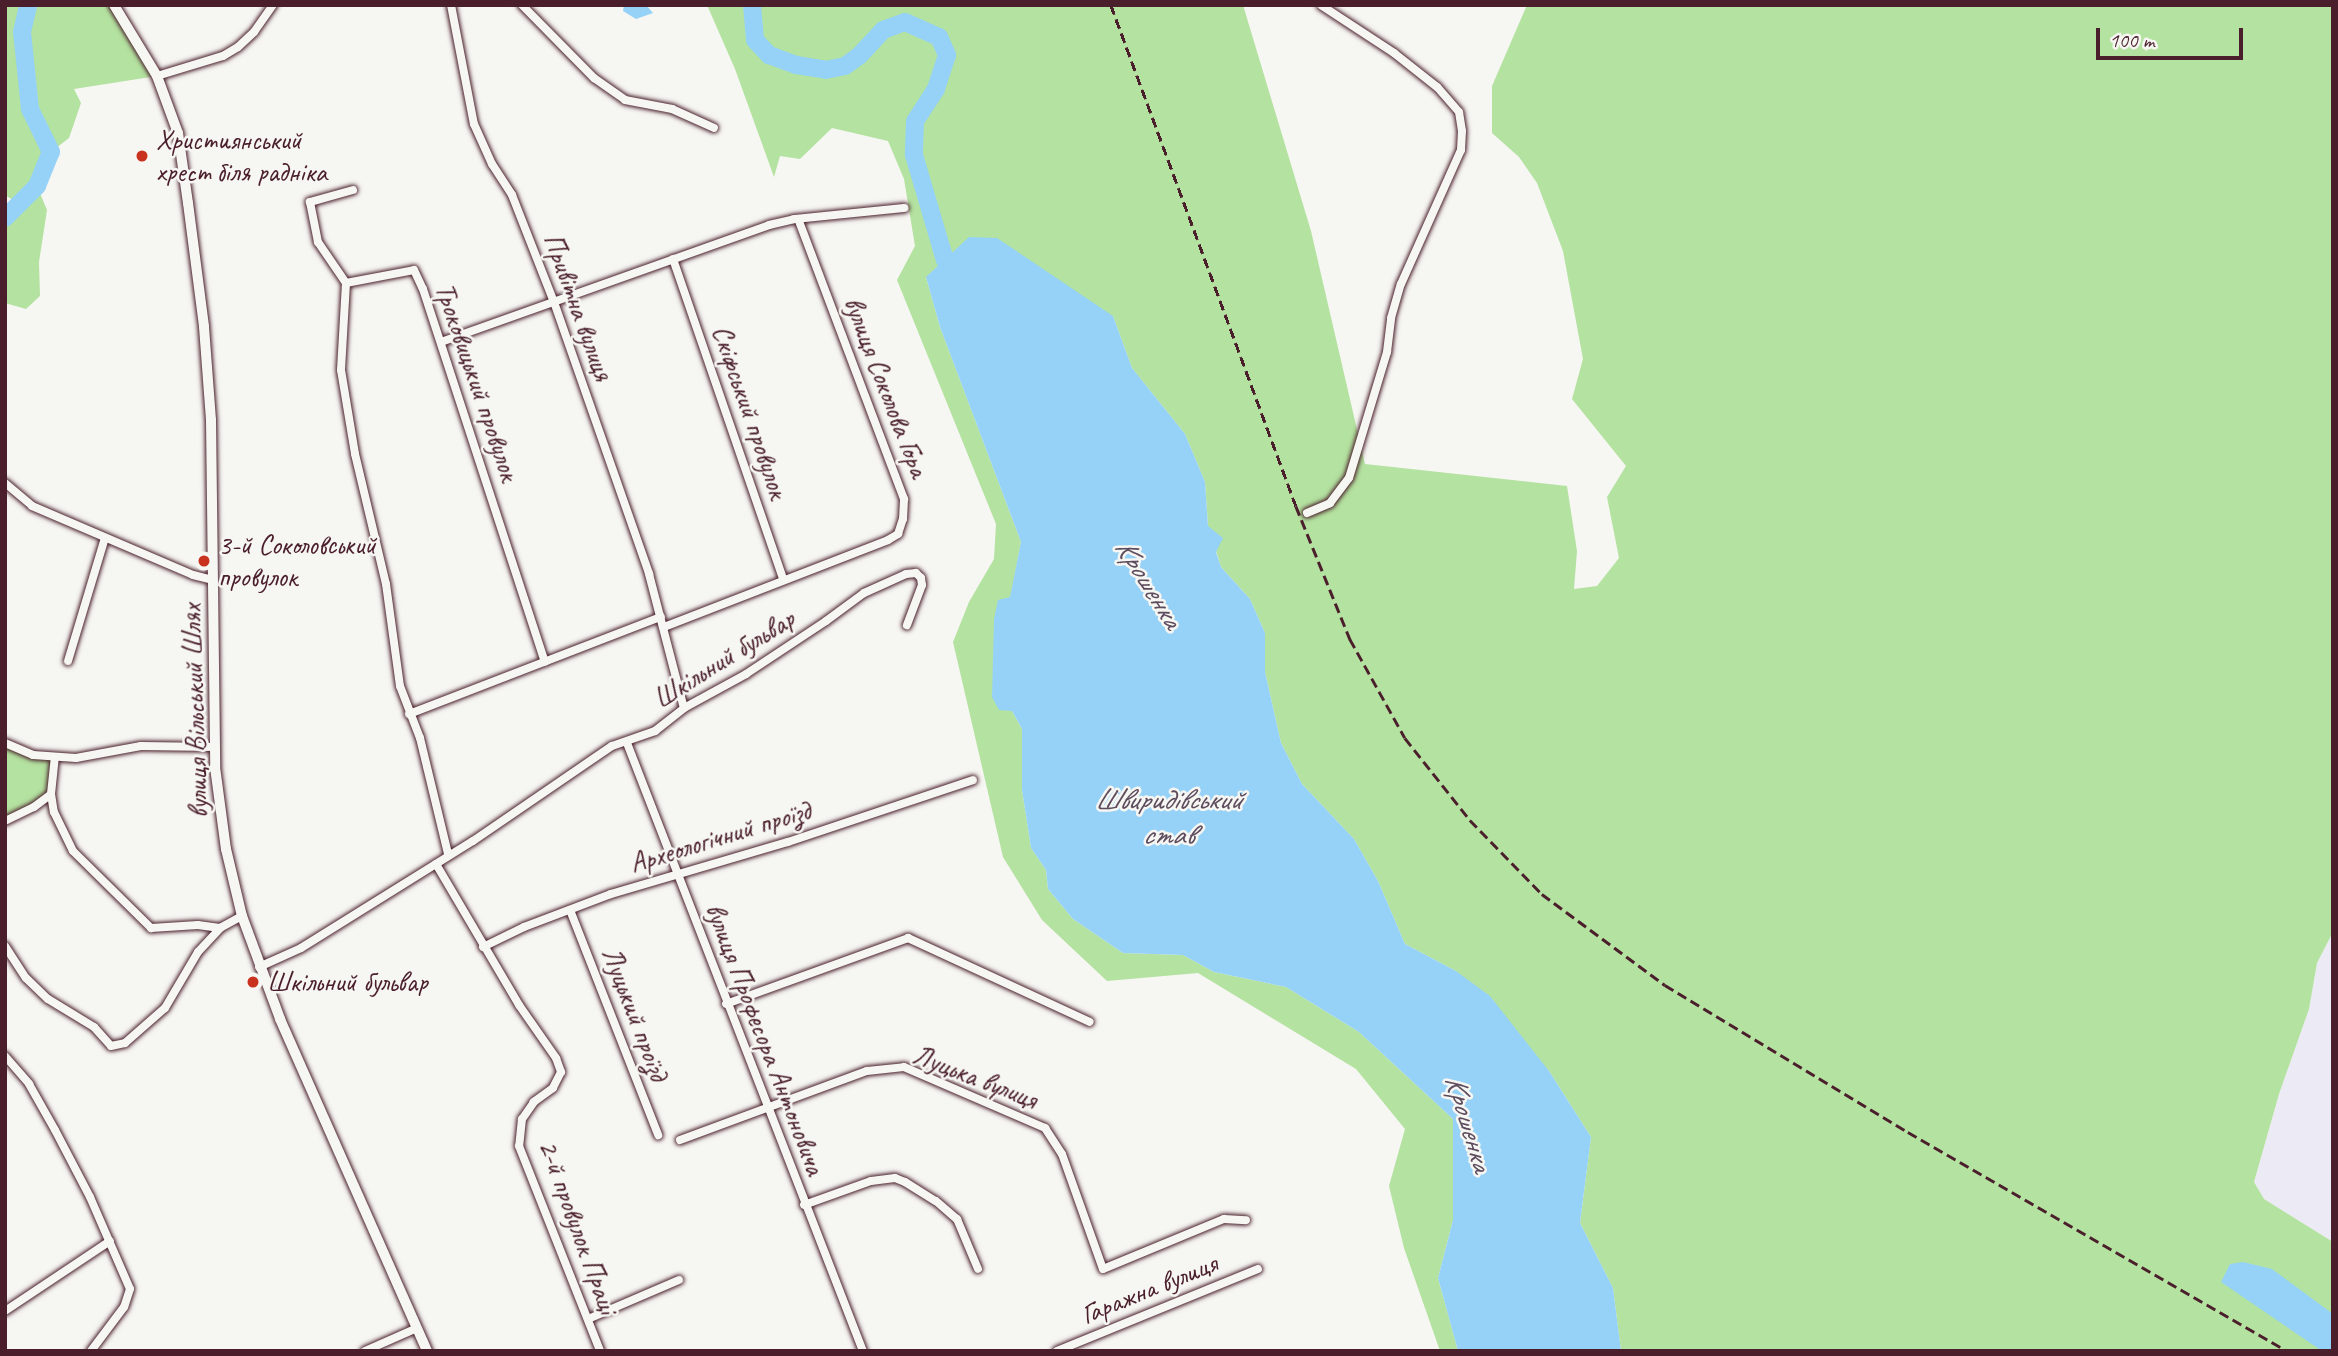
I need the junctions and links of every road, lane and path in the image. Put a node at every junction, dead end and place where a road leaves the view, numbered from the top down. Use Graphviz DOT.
graph roads {
  1 [pos="114,5"];
  2 [pos="273,5"];
  3 [pos="451,5"];
  4 [pos="522,5"];
  5 [pos="1321,5"];
  6 [pos="157,76"];
  7 [pos="714,128"];
  8 [pos="353,190"];
  9 [pos="904,208"];
  10 [pos="797,219"];
  11 [pos="673,259"];
  12 [pos="346,283"];
  13 [pos="554,302"];
  14 [pos="441,342"];
  15 [pos="5,483"];
  16 [pos="1307,513"];
  17 [pos="105,538"];
  18 [pos="783,579"];
  19 [pos="213,580"];
  20 [pos="661,617"];
  21 [pos="907,625"];
  22 [pos="664,626"];
  23 [pos="68,661"];
  24 [pos="545,662"];
  25 [pos="684,708"];
  26 [pos="409,714"];
  27 [pos="5,743"];
  28 [pos="627,743"];
  29 [pos="215,747"];
  30 [pos="55,757"];
  31 [pos="973,780"];
  32 [pos="51,794"];
  33 [pos="5,821"];
  34 [pos="448,854"];
  35 [pos="436,864"];
  36 [pos="679,875"];
  37 [pos="570,910"];
  38 [pos="242,916"];
  39 [pos="220,928"];
  40 [pos="5,946"];
  41 [pos="483,947"];
  42 [pos="259,967"];
  43 [pos="726,1003"];
  44 [pos="1090,1022"];
  45 [pos="5,1056"];
  46 [pos="767,1107"];
  47 [pos="658,1135"];
  48 [pos="680,1140"];
  49 [pos="804,1205"];
  50 [pos="1246,1220"];
  51 [pos="110,1241"];
  52 [pos="978,1269"];
  53 [pos="1258,1269"];
  54 [pos="679,1280"];
  55 [pos="5,1311"];
  56 [pos="588,1319"];
  57 [pos="417,1328"];
  58 [pos="91,1351"];
  59 [pos="366,1351"];
  60 [pos="427,1351"];
  61 [pos="600,1351"];
  62 [pos="863,1351"];
  63 [pos="1057,1351"];
  1 -- 6 [label="street, вулиця Вільський Шлях"];
  2 -- 6 [label="street"];
  3 -- 13 [label="street, Привітна вулиця"];
  4 -- 7 [label="street"];
  5 -- 16 [label="street"];
  6 -- 19 [label="street, вулиця Вільський Шлях"];
  8 -- 12 [label="street"];
  9 -- 10 [label="street"];
  10 -- 11 [label="street"];
  10 -- 18 [label="street, вулиця Соколова Гора"];
  11 -- 13 [label="street"];
  11 -- 18 [label="street, Скіфський провулок"];
  12 -- 14 [label="street, Троковицький провулок"];
  12 -- 26 [label="street"];
  13 -- 14 [label="street"];
  13 -- 20 [label="street, Привітна вулиця"];
  14 -- 24 [label="street, Троковицький провулок"];
  15 -- 17 [label="street"];
  17 -- 19 [label="street"];
  17 -- 23 [label="street"];
  18 -- 22 [label="street, вулиця Соколова Гора"];
  19 -- 29 [label="street, вулиця Вільський Шлях"];
  20 -- 22 [label="street, Привітна вулиця"];
  20 -- 24 [label="street"];
  21 -- 25 [label="street, Шкільний бульвар"];
  22 -- 25 [label="street"];
  24 -- 26 [label="street"];
  25 -- 28 [label="street, Шкільний бульвар"];
  26 -- 34 [label="street"];
  27 -- 30 [label="street"];
  28 -- 34 [label="street, Шкільний бульвар"];
  28 -- 36 [label="street, вулиця Професора Антоновича"];
  29 -- 30 [label="street"];
  29 -- 38 [label="street, вулиця Вільський Шлях"];
  30 -- 32 [label="street"];
  31 -- 36 [label="street, Археологічний проїзд"];
  32 -- 33 [label="street"];
  32 -- 39 [label="street"];
  34 -- 35 [label="street, Шкільний бульвар"];
  35 -- 41 [label="street"];
  35 -- 42 [label="street, Шкільний бульвар"];
  36 -- 37 [label="street, Археологічний проїзд"];
  36 -- 43 [label="street, вулиця Професора Антоновича"];
  37 -- 41 [label="street, Археологічний проїзд"];
  37 -- 47 [label="street, Луцький проїзд"];
  38 -- 39 [label="street"];
  38 -- 42 [label="street, вулиця Вільський Шлях"];
  39 -- 40 [label="street"];
  41 -- 56 [label="street, 2-й провулок Праці"];
  42 -- 57 [label="street, вулиця Вільський Шлях"];
  43 -- 44 [label="street"];
  43 -- 46 [label="street, вулиця Професора Антоновича"];
  45 -- 51 [label="street"];
  46 -- 48 [label="street, Луцька вулиця"];
  46 -- 49 [label="street, вулиця Професора Антоновича"];
  46 -- 50 [label="street, Луцька вулиця"];
  49 -- 52 [label="street"];
  49 -- 62 [label="street, вулиця Професора Антоновича"];
  51 -- 55 [label="street"];
  51 -- 58 [label="street"];
  53 -- 63 [label="street, Гаражна вулиця"];
  54 -- 56 [label="street"];
  56 -- 61 [label="street, 2-й провулок Праці"];
  57 -- 59 [label="street"];
  57 -- 60 [label="street, вулиця Вільський Шлях"];
}
